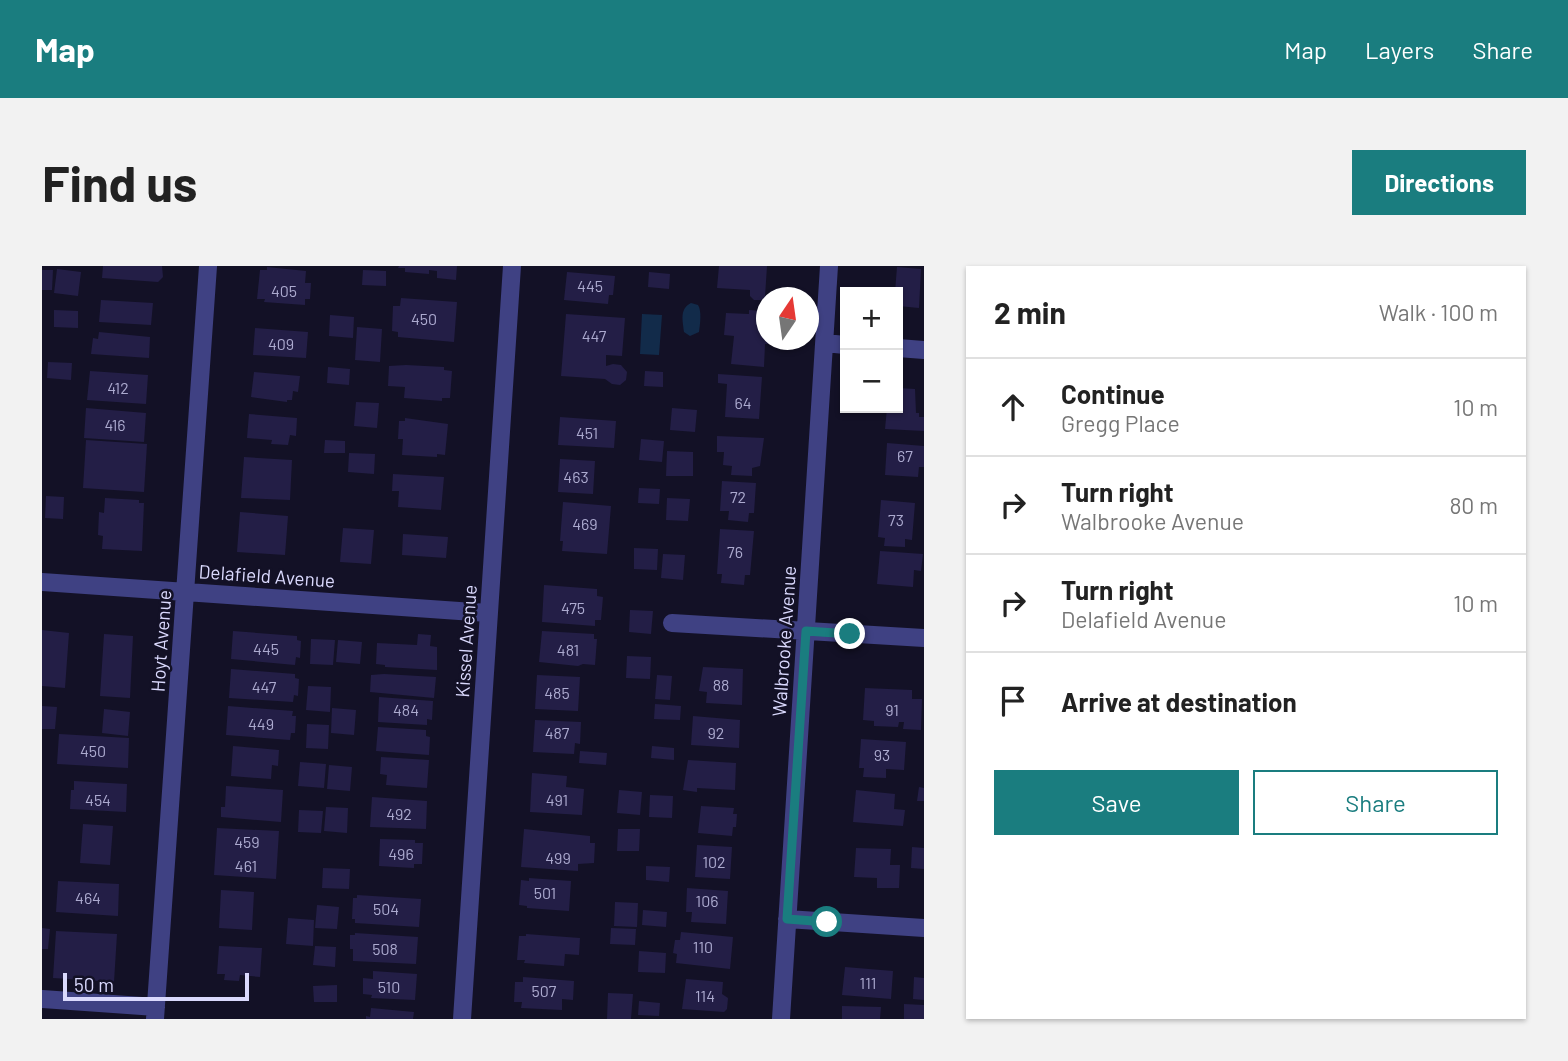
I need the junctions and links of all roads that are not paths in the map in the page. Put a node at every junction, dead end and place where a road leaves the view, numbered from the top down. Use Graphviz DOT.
graph roads {
  1 [pos="208,266"];
  2 [pos="512,266"];
  3 [pos="829,266"];
  4 [pos="825,343"];
  5 [pos="840,344"];
  6 [pos="903,348"];
  7 [pos="924,350"];
  8 [pos="42,582"];
  9 [pos="185,592"];
  10 [pos="488,613"];
  11 [pos="672,623"];
  12 [pos="806,631"];
  13 [pos="924,638"];
  14 [pos="787,919"];
  15 [pos="924,928"];
  16 [pos="42,999"];
  17 [pos="155,1013"];
  18 [pos="463,1019"];
  19 [pos="781,1019"];
  1 -- 9 [label="street, Hoyt Avenue"];
  2 -- 10 [label="street, Kissel Avenue"];
  3 -- 4 [label="street, Walbrooke Avenue"];
  4 -- 5 [label="street"];
  4 -- 12 [label="street, Walbrooke Avenue"];
  6 -- 7 [label="street"];
  8 -- 9 [label="street, Delafield Avenue"];
  9 -- 10 [label="street, Delafield Avenue"];
  9 -- 17 [label="street, Hoyt Avenue"];
  10 -- 18 [label="street, Kissel Avenue"];
  11 -- 12 [label="street"];
  12 -- 13 [label="street"];
  12 -- 14 [label="street, Walbrooke Avenue"];
  14 -- 15 [label="street"];
  14 -- 19 [label="street, Walbrooke Avenue"];
  16 -- 17 [label="street"];
}
